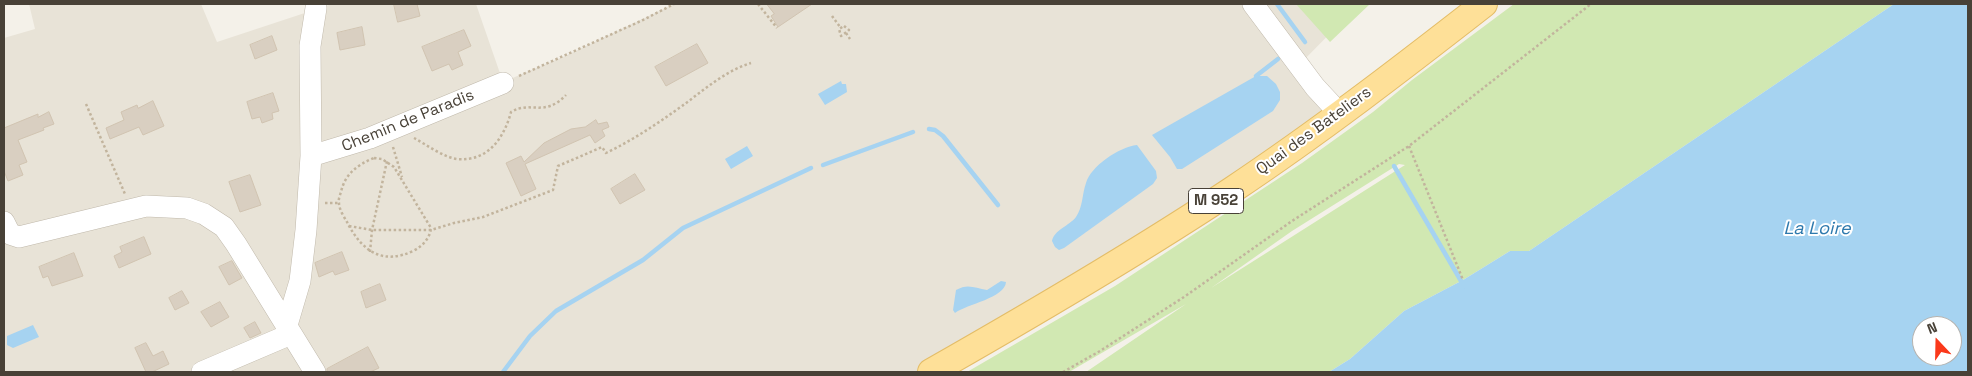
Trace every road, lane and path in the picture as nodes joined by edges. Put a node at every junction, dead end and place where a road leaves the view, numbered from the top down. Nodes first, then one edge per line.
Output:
1 (674, 4) edge
2 (758, 4) edge
3 (1253, 4) edge
4 (1484, 4) edge
5 (1591, 4) edge
6 (316, 8) dead end
7 (832, 16) dead end
8 (840, 27) junction
9 (777, 28) dead end
10 (846, 33) junction
11 (850, 39) dead end
12 (751, 63) dead end
13 (503, 83) joint
14 (566, 95) dead end
15 (86, 104) dead end
16 (1340, 114) junction
17 (408, 135) dead end
18 (393, 145) dead end
19 (1410, 146) junction
20 (312, 156) junction
21 (387, 161) junction
22 (403, 181) junction
23 (132, 210) junction
24 (4, 222) edge
25 (349, 226) junction
26 (372, 230) junction
27 (430, 230) junction
28 (370, 252) junction
29 (1464, 280) dead end
30 (289, 329) junction
31 (202, 372) edge
32 (315, 372) edge
33 (931, 372) edge
34 (1063, 372) edge

1 - 13 path
2 - 9 path
3 - 16 street
4 - 16 main road, Quai des Bateliers / M 952
5 - 19 path
6 - 20 street
7 - 8 path
8 - 10 path
8 - 10 path
10 - 11 path
12 - 27 path
13 - 20 street, Chemin de Paradis
14 - 17 path
15 - 23 path
16 - 33 main road, Quai des Bateliers / M 952
18 - 22 path
19 - 29 path
19 - 34 path
20 - 30 street
21 - 22 path
21 - 25 path
21 - 26 path
22 - 27 path
23 - 24 street
23 - 30 street
25 - 26 path
25 - 28 path
26 - 27 path
26 - 28 path
27 - 28 path
30 - 31 street
30 - 32 street

